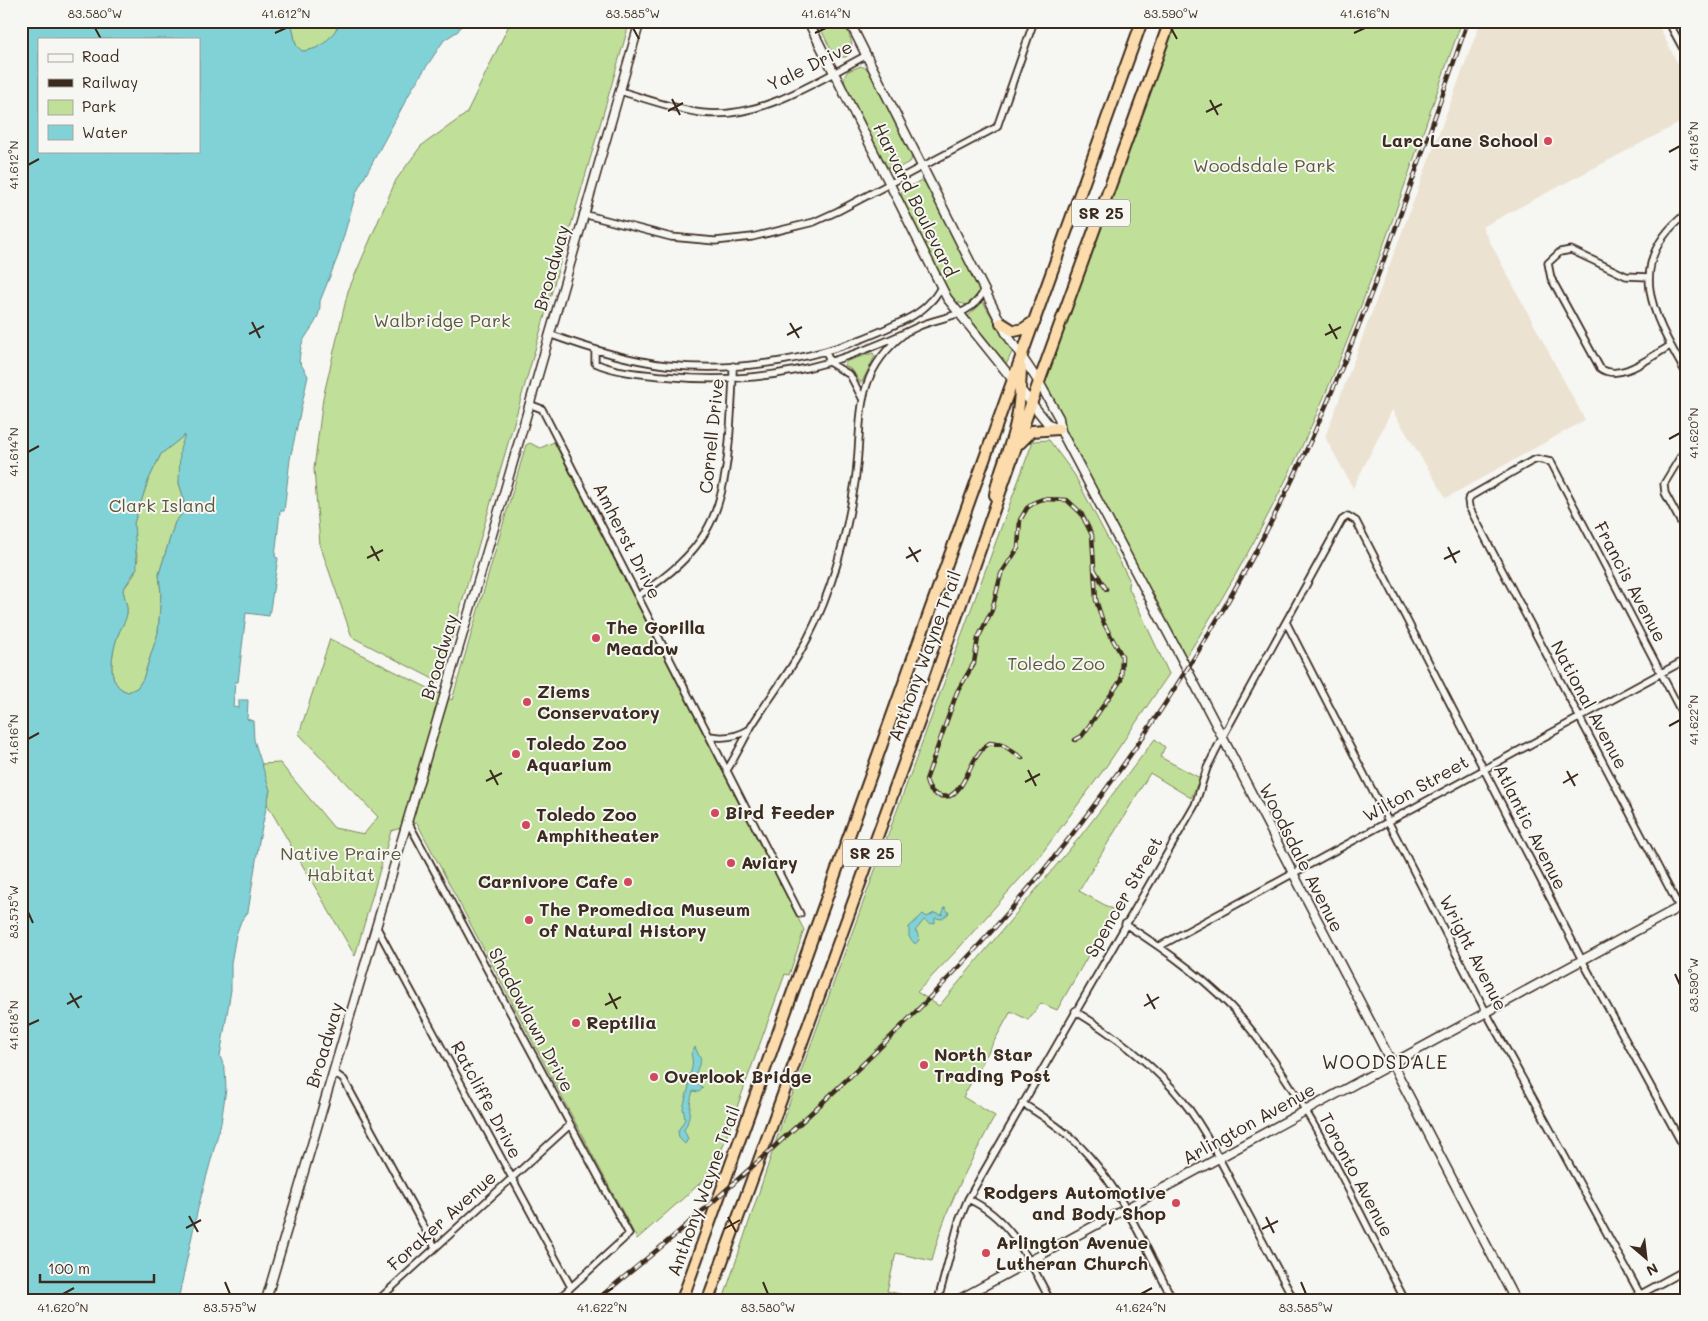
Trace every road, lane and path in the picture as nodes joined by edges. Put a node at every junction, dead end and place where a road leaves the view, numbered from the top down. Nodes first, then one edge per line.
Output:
1 (640, 21) edge
2 (808, 21) edge
3 (849, 21) edge
4 (1034, 21) edge
5 (1142, 21) edge
6 (1170, 21) edge
7 (1668, 21) edge
8 (867, 55) junction
9 (1687, 56) edge
10 (833, 72) junction
11 (620, 91) junction
12 (923, 166) junction
13 (890, 184) junction
14 (1687, 213) edge
15 (583, 214) junction
16 (1649, 277) junction
17 (941, 287) junction
18 (984, 291) junction
19 (959, 315) junction
20 (904, 320) junction
21 (1035, 321) junction
22 (1001, 323) junction
23 (907, 333) junction
24 (548, 334) junction
25 (1670, 346) junction
26 (595, 351) junction
27 (826, 351) junction
28 (1022, 357) junction
29 (830, 363) junction
30 (733, 366) junction
31 (1687, 375) edge
32 (733, 379) junction
33 (1040, 384) junction
34 (1017, 385) junction
35 (863, 400) junction
36 (529, 404) junction
37 (1031, 404) junction
38 (1059, 430) junction
39 (1687, 446) edge
40 (1016, 448) junction
41 (1468, 500) joint
42 (992, 516) junction
43 (1348, 516) joint
44 (1687, 534) edge
45 (638, 596) junction
46 (1286, 622) junction
47 (1687, 659) edge
48 (1661, 673) junction
49 (1579, 717) junction
50 (1687, 723) edge
51 (750, 729) junction
52 (710, 736) junction
53 (1222, 738) junction
54 (1484, 769) junction
55 (727, 770) junction
56 (407, 820) junction
57 (1388, 822) junction
58 (1292, 873) junction
59 (1687, 903) edge
60 (1678, 907) junction
61 (800, 914) dead end
62 (1687, 922) edge
63 (1126, 924) junction
64 (376, 926) junction
65 (1160, 946) junction
66 (1582, 960) junction
67 (1075, 1011) junction
68 (1486, 1012) junction
69 (1391, 1064) junction
70 (333, 1072) junction
71 (1022, 1103) junction
72 (1306, 1111) junction
73 (570, 1125) junction
74 (1687, 1153) edge
75 (1219, 1158) junction
76 (511, 1179) junction
77 (968, 1199) junction
78 (1125, 1209) junction
79 (435, 1247) junction
80 (1029, 1261) junction
81 (1687, 1269) edge
82 (571, 1287) junction
83 (1638, 1297) edge
84 (266, 1300) edge
85 (378, 1300) edge
86 (557, 1300) edge
87 (682, 1300) edge
88 (708, 1300) edge
89 (938, 1300) edge
90 (958, 1300) edge
91 (1050, 1300) edge
92 (1173, 1300) edge
93 (1294, 1300) edge
94 (1405, 1300) edge
95 (1515, 1300) edge
96 (1630, 1300) edge

1 - 11 street, Broadway
2 - 10 street, Harvard Boulevard
3 - 8 street, Harvard Boulevard
4 - 12 street
5 - 21 highway, Anthony Wayne Trail / SR 25
6 - 33 highway, Anthony Wayne Trail / SR 25
7 - 9 street
8 - 10 street, Yale Drive
8 - 12 street, Harvard Boulevard
10 - 11 street, Yale Drive
10 - 13 street, Harvard Boulevard
11 - 15 street, Broadway
12 - 13 street
12 - 18 street, Harvard Boulevard
13 - 15 street
13 - 17 street, Harvard Boulevard
14 - 16 street
15 - 24 street, Broadway
16 - 25 street
16 - 25 street
17 - 19 street, Harvard Boulevard
17 - 20 street
18 - 19 street
18 - 22 street, Harvard Boulevard
19 - 23 street
19 - 34 street, Harvard Boulevard
20 - 23 street
20 - 27 street
21 - 22 highway
21 - 28 highway, Anthony Wayne Trail / SR 25
22 - 28 street, Harvard Boulevard
23 - 29 street
23 - 35 street
24 - 26 street
24 - 36 street, Broadway
25 - 31 street
26 - 30 street
26 - 32 street
27 - 29 street
27 - 30 street
28 - 33 street, Woodsdale Avenue
28 - 34 highway, Anthony Wayne Trail / SR 25
29 - 32 street
29 - 35 street
30 - 32 street, Cornell Drive
32 - 45 street, Cornell Drive
33 - 37 highway, Anthony Wayne Trail / SR 25
33 - 38 street, Woodsdale Avenue
34 - 37 street, Woodsdale Avenue
34 - 42 highway
34 - 87 highway, Anthony Wayne Trail / SR 25
35 - 51 street
36 - 45 street, Amherst Drive
36 - 56 street, Broadway
37 - 38 street, Woodsdale Avenue
37 - 40 highway, Anthony Wayne Trail / SR 25
38 - 40 highway
38 - 53 street, Woodsdale Avenue
39 - 44 street
40 - 42 highway, Anthony Wayne Trail / SR 25
41 - 48 street, Francis Avenue
41 - 49 street, National Avenue
42 - 88 highway, Anthony Wayne Trail / SR 25
43 - 46 street, Spencer Street
43 - 54 street, Atlantic Avenue
45 - 52 street, Amherst Drive
46 - 53 street, Spencer Street
46 - 57 street, Wright Avenue
47 - 48 street, Wilton Street
48 - 49 street, Wilton Street
48 - 50 street, Francis Avenue
49 - 54 street, Wilton Street
49 - 60 street, National Avenue
51 - 52 street
51 - 55 street
52 - 55 street, Amherst Drive
53 - 58 street, Woodsdale Avenue
53 - 63 street, Spencer Street
54 - 57 street, Wilton Street
54 - 66 street, Atlantic Avenue
55 - 61 street, Amherst Drive
56 - 64 street, Broadway
56 - 73 street, Shadowlawn Drive
57 - 58 street, Wilton Street
57 - 68 street, Wright Avenue
58 - 65 street, Wilton Street
58 - 69 street, Woodsdale Avenue
59 - 60 street, Arlington Avenue
60 - 62 street, National Avenue
60 - 66 street, Arlington Avenue
63 - 65 street, Toronto Avenue
63 - 67 street, Spencer Street
64 - 70 street, Broadway
64 - 76 street, Ratcliffe Drive
65 - 72 street, Toronto Avenue
66 - 68 street, Arlington Avenue
66 - 74 street, Atlantic Avenue
67 - 71 street, Spencer Street
67 - 75 street
68 - 69 street, Arlington Avenue
68 - 83 street, Wright Avenue
69 - 72 street, Arlington Avenue
69 - 95 street, Woodsdale Avenue
70 - 79 street
70 - 84 street, Broadway
71 - 77 street, Spencer Street
71 - 78 street
72 - 75 street, Arlington Avenue
72 - 94 street, Toronto Avenue
73 - 76 street, Foraker Avenue
73 - 82 street, Shadowlawn Drive
75 - 78 street, Arlington Avenue
75 - 93 street
76 - 79 street, Foraker Avenue
76 - 82 street, Ratcliffe Drive
77 - 80 street
77 - 89 street, Spencer Street
78 - 80 street, Arlington Avenue
78 - 92 street
79 - 85 street, Foraker Avenue
80 - 90 street, Arlington Avenue
80 - 91 street
81 - 83 street
82 - 86 street
83 - 96 street

